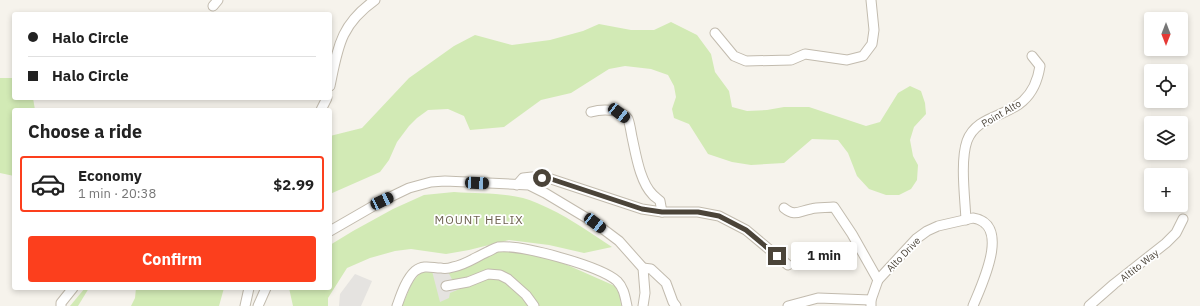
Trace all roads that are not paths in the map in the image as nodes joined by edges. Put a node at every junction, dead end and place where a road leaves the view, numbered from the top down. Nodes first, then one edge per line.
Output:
1 (375, 0) edge
2 (870, 0) edge
3 (715, 33) dead end
4 (1032, 56) dead end
5 (332, 77) edge
6 (591, 112) dead end
7 (517, 185) junction
8 (784, 208) dead end
9 (662, 212) junction
10 (1183, 219) dead end
11 (966, 220) junction
12 (332, 230) edge
13 (788, 265) dead end
14 (643, 268) junction
15 (878, 280) junction
16 (446, 286) dead end
17 (71, 290) edge
18 (248, 290) edge
19 (265, 290) edge
20 (871, 303) edge
21 (61, 306) edge
22 (245, 306) edge
23 (258, 306) edge
24 (397, 306) edge
25 (534, 306) edge
26 (627, 306) edge
27 (643, 306) edge
28 (676, 306) edge
29 (788, 306) edge
30 (972, 306) edge
31 (1090, 306) edge

1 - 5 street
2 - 3 street
4 - 11 street, Point Alto
6 - 9 street
7 - 9 street
7 - 12 street
7 - 14 street
8 - 15 street
9 - 13 street
10 - 31 street, Altito Way
11 - 15 street, Alto Drive
11 - 30 street, Alto Drive
14 - 27 street
14 - 28 street
15 - 20 street, Alto Drive
16 - 25 street
17 - 21 street
18 - 22 street
19 - 23 street
20 - 29 street
24 - 26 street

